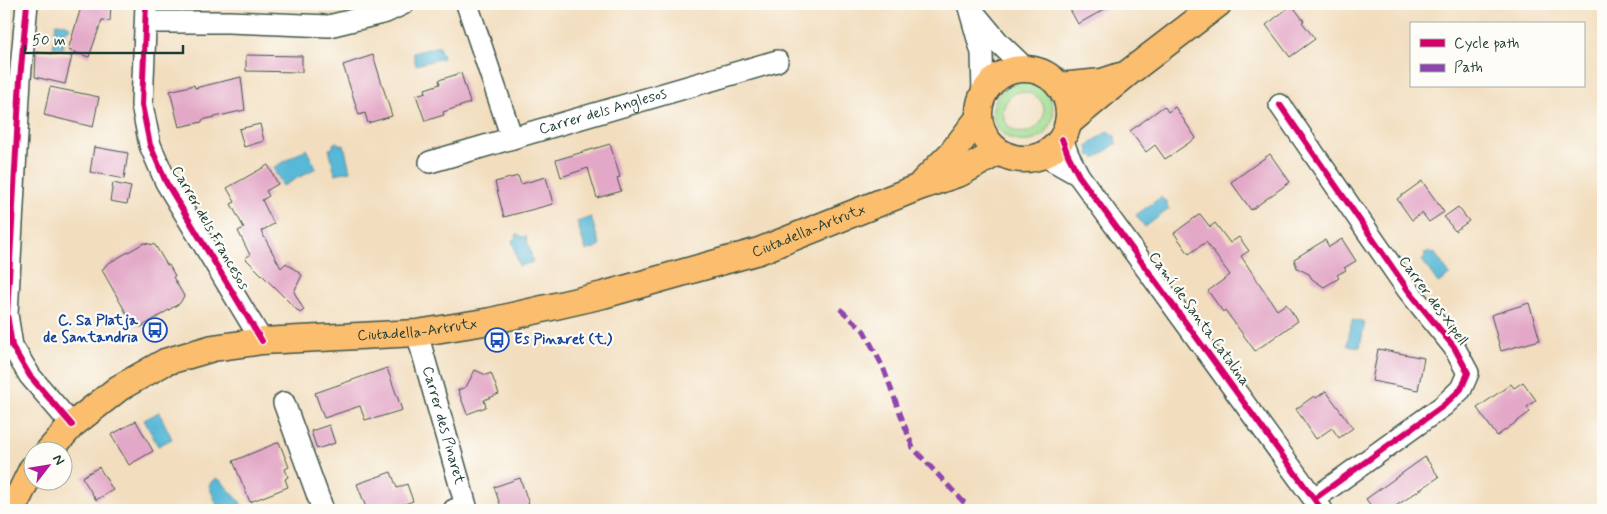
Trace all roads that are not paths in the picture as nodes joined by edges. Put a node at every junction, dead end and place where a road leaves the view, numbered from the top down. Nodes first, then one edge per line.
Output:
1 (26, 4) edge
2 (404, 4) edge
3 (467, 4) edge
4 (1218, 4) edge
5 (968, 6) edge
6 (146, 13) edge
7 (777, 61) dead end
8 (1026, 69) junction
9 (1128, 73) junction
10 (1059, 86) junction
11 (1280, 105) dead end
12 (981, 107) junction
13 (512, 138) junction
14 (1058, 139) junction
15 (998, 152) junction
16 (430, 162) dead end
17 (919, 186) junction
18 (417, 333) junction
19 (262, 341) junction
20 (284, 403) dead end
21 (72, 425) junction
22 (57, 442) edge
23 (22, 490) edge
24 (1318, 505) edge
25 (12, 510) edge
26 (324, 510) edge
27 (454, 510) edge

1 - 21 street
2 - 6 street
3 - 13 street
4 - 9 main road
5 - 8 street
5 - 12 street
6 - 19 street, Carrer dels Francesos
7 - 13 street, Carrer dels Anglesos
8 - 10 main road
8 - 12 main road
9 - 10 main road
9 - 14 main road
10 - 14 main road
11 - 24 street, Carrer des Xipell
12 - 15 main road
12 - 17 main road
13 - 16 street, Carrer dels Anglesos
14 - 15 main road
14 - 24 street, Camí de Santa Catalina
15 - 17 main road, Ciutadella-Artrutx
17 - 18 main road, Ciutadella-Artrutx
18 - 19 main road, Ciutadella-Artrutx
18 - 27 street, Carrer des Pinaret
19 - 21 main road, Ciutadella-Artrutx
20 - 26 street
21 - 22 main road, Ciutadella-Artrutx
23 - 25 main road

